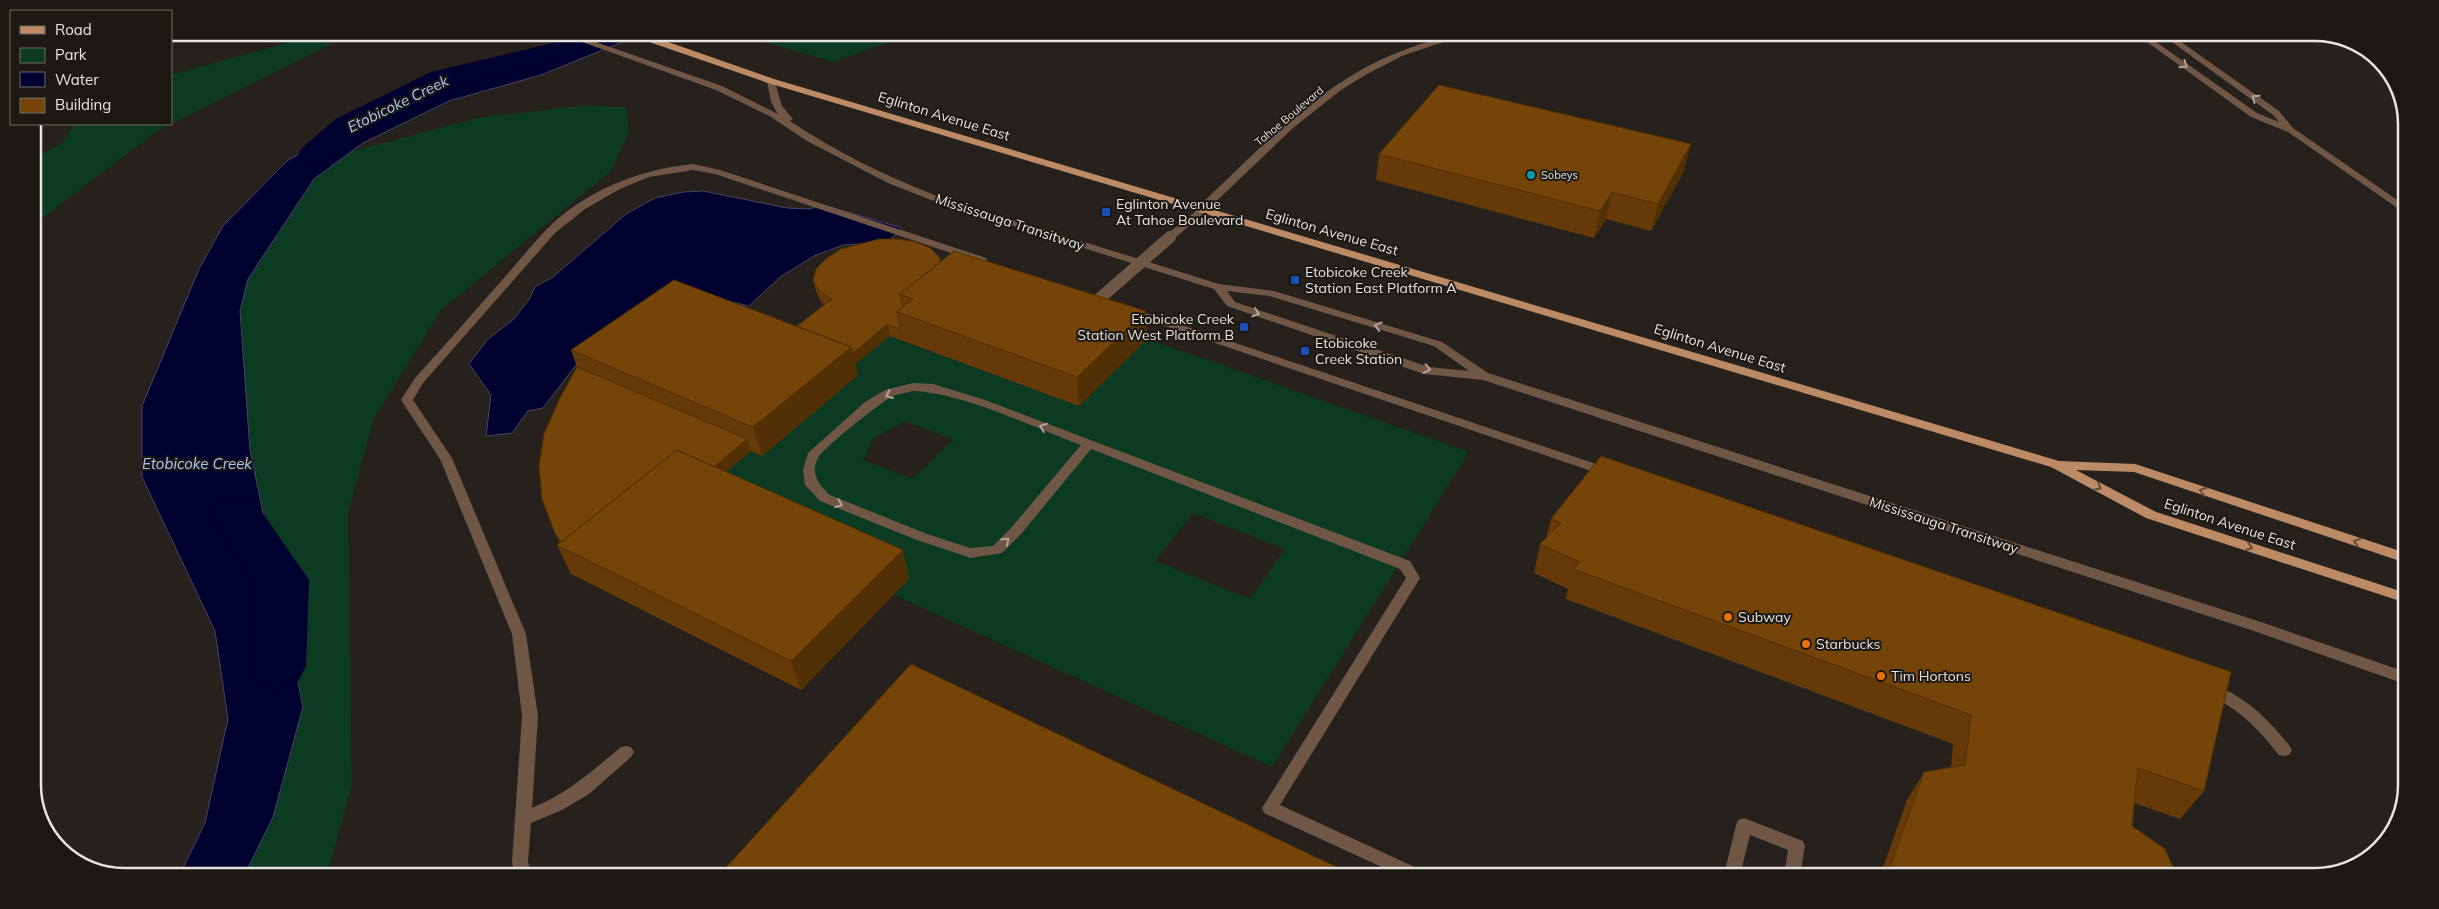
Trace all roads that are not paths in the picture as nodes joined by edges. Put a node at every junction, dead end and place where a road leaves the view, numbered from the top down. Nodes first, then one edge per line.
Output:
1 (582, 41) edge
2 (654, 41) edge
3 (1444, 41) edge
4 (2150, 41) edge
5 (2175, 41) edge
6 (771, 81) junction
7 (2291, 130) junction
8 (810, 139) junction
9 (2398, 205) edge
10 (1201, 210) junction
11 (998, 266) edge
12 (1218, 286) junction
13 (1086, 296) edge
14 (1108, 304) junction
15 (1484, 376) junction
16 (1089, 444) junction
17 (2055, 464) junction
18 (1616, 474) edge
19 (2398, 555) edge
20 (2398, 595) edge
21 (2398, 675) edge
22 (2196, 684) edge
23 (2284, 750) dead end
24 (626, 752) dead end
25 (524, 818) junction
26 (522, 868) edge
27 (1400, 868) edge
28 (1734, 868) edge
29 (1793, 868) edge

1 - 8 street, Mississauga Transitway
2 - 6 main road, Eglinton Avenue East
3 - 10 street, Tahoe Boulevard
4 -> 7 street
7 -> 5 street
6 - 8 street, Mississauga Transitway
6 - 10 main road, Eglinton Avenue East
7 - 9 street
8 - 12 street, Mississauga Transitway
10 - 14 street, Tahoe Boulevard, bridge
10 - 17 main road, Eglinton Avenue East
11 - 25 street
15 -> 12 street, Mississauga Transitway
12 -> 15 street, Mississauga Transitway
13 - 14 street
14 - 18 street
15 - 21 street, Mississauga Transitway
16 -> 16 street
16 - 27 street
19 -> 17 main road, Eglinton Avenue East
17 -> 20 main road, Eglinton Avenue East
22 - 23 street
24 - 25 street
25 - 26 street
28 - 29 street

